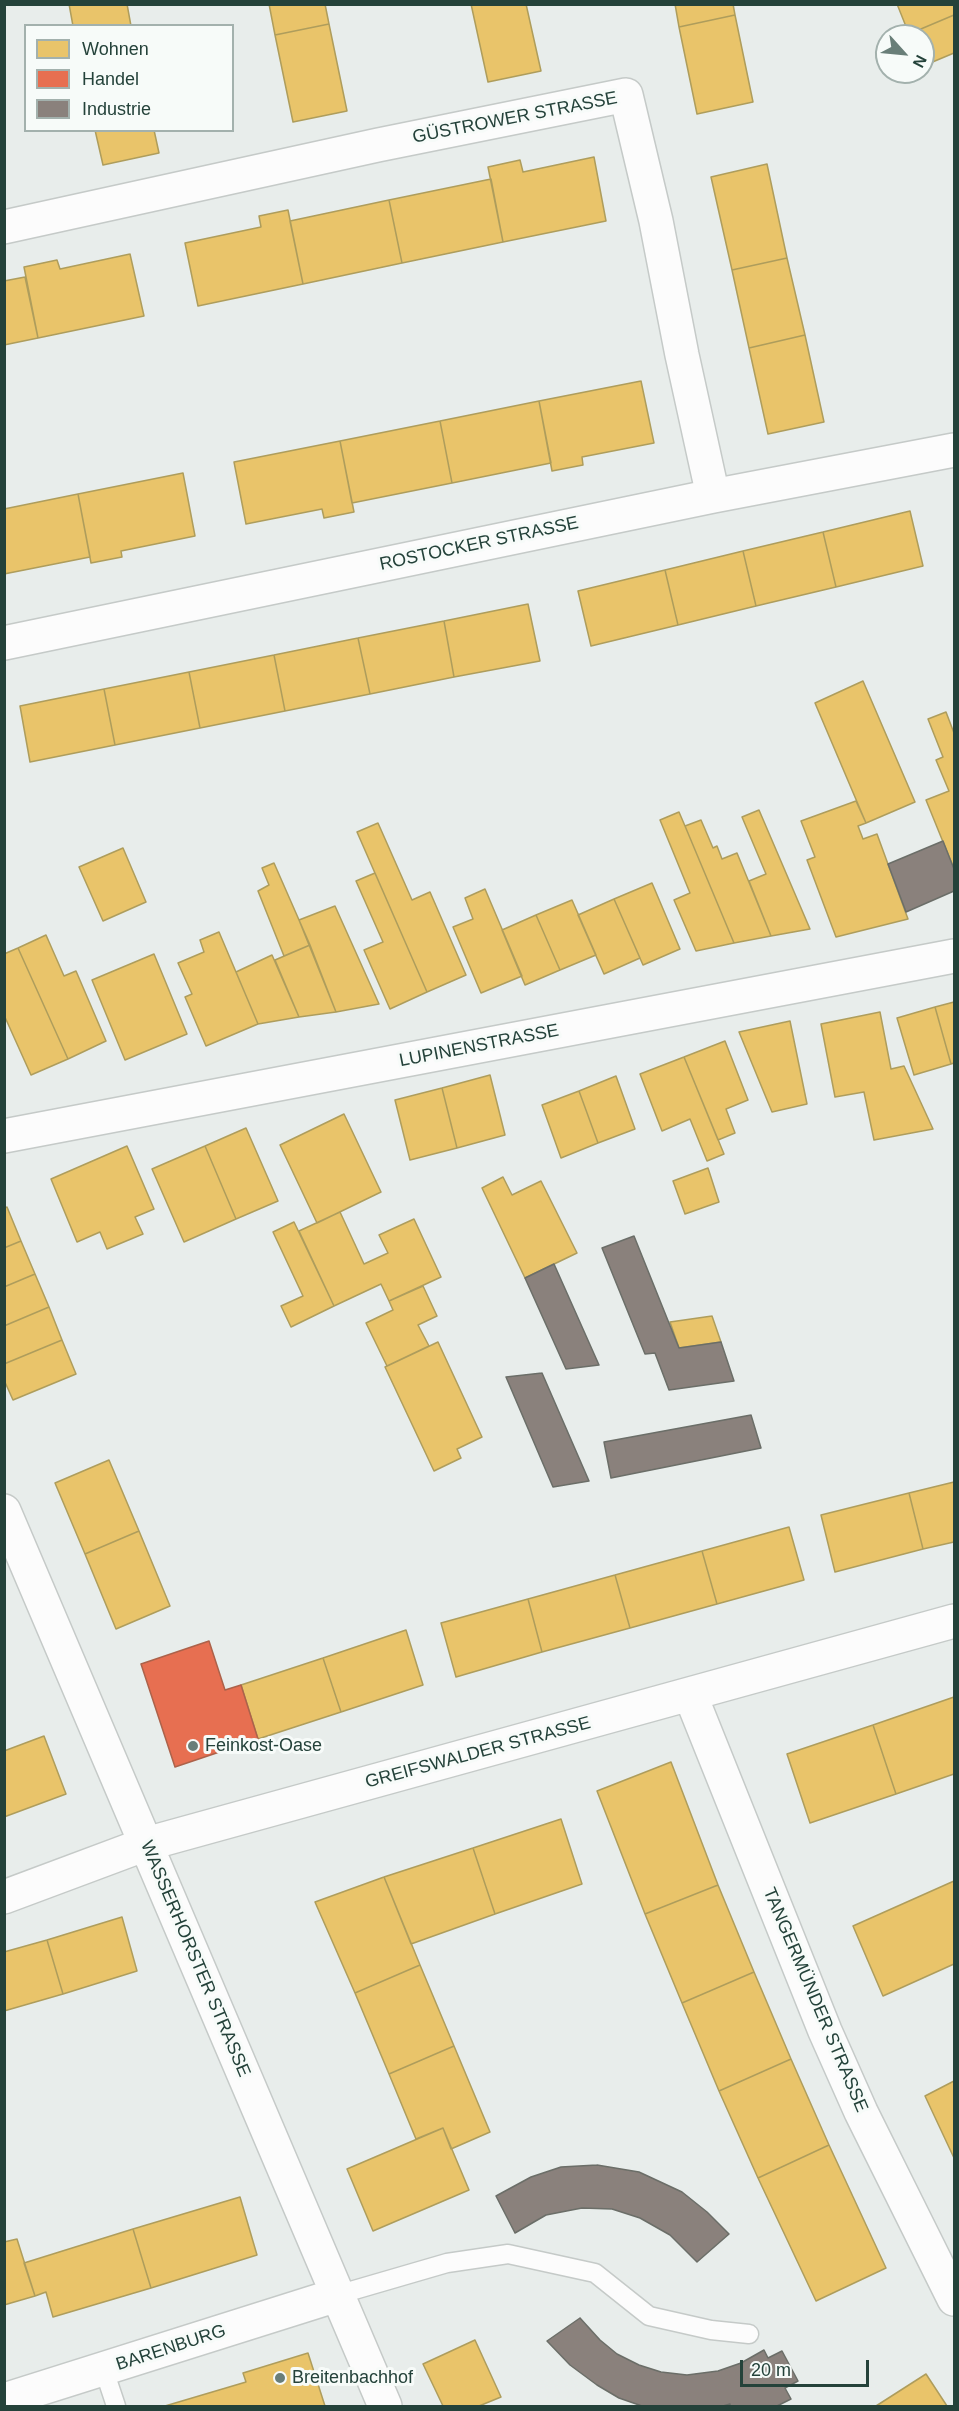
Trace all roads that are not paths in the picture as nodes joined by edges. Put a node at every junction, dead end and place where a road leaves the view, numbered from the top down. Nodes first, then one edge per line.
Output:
1 (4, 227) edge
2 (954, 450) edge
3 (713, 496) junction
4 (4, 643) edge
5 (954, 956) edge
6 (4, 1136) edge
7 (4, 1512) edge
8 (954, 1620) edge
9 (690, 1694) junction
10 (146, 1844) junction
11 (4, 1897) edge
12 (337, 2295) junction
13 (954, 2299) edge
14 (749, 2334) dead end
15 (104, 2370) junction
16 (4, 2400) edge
17 (116, 2406) edge
18 (385, 2406) edge

1 - 3 street, GÜSTROWER STRASSE
2 - 3 street, ROSTOCKER STRASSE
3 - 4 street, ROSTOCKER STRASSE
5 - 6 street, LUPINENSTRASSE
7 - 10 street, WASSERHORSTER STRASSE
8 - 9 street, GREIFSWALDER STRASSE
9 - 10 street, GREIFSWALDER STRASSE
9 - 13 street, TANGERMÜNDER STRASSE
10 - 11 street, GREIFSWALDER STRASSE
10 - 12 street, WASSERHORSTER STRASSE
12 - 14 lane
12 - 15 street, BARENBURG
12 - 18 street, WASSERHORSTER STRASSE
15 - 16 street, BARENBURG
15 - 17 lane

